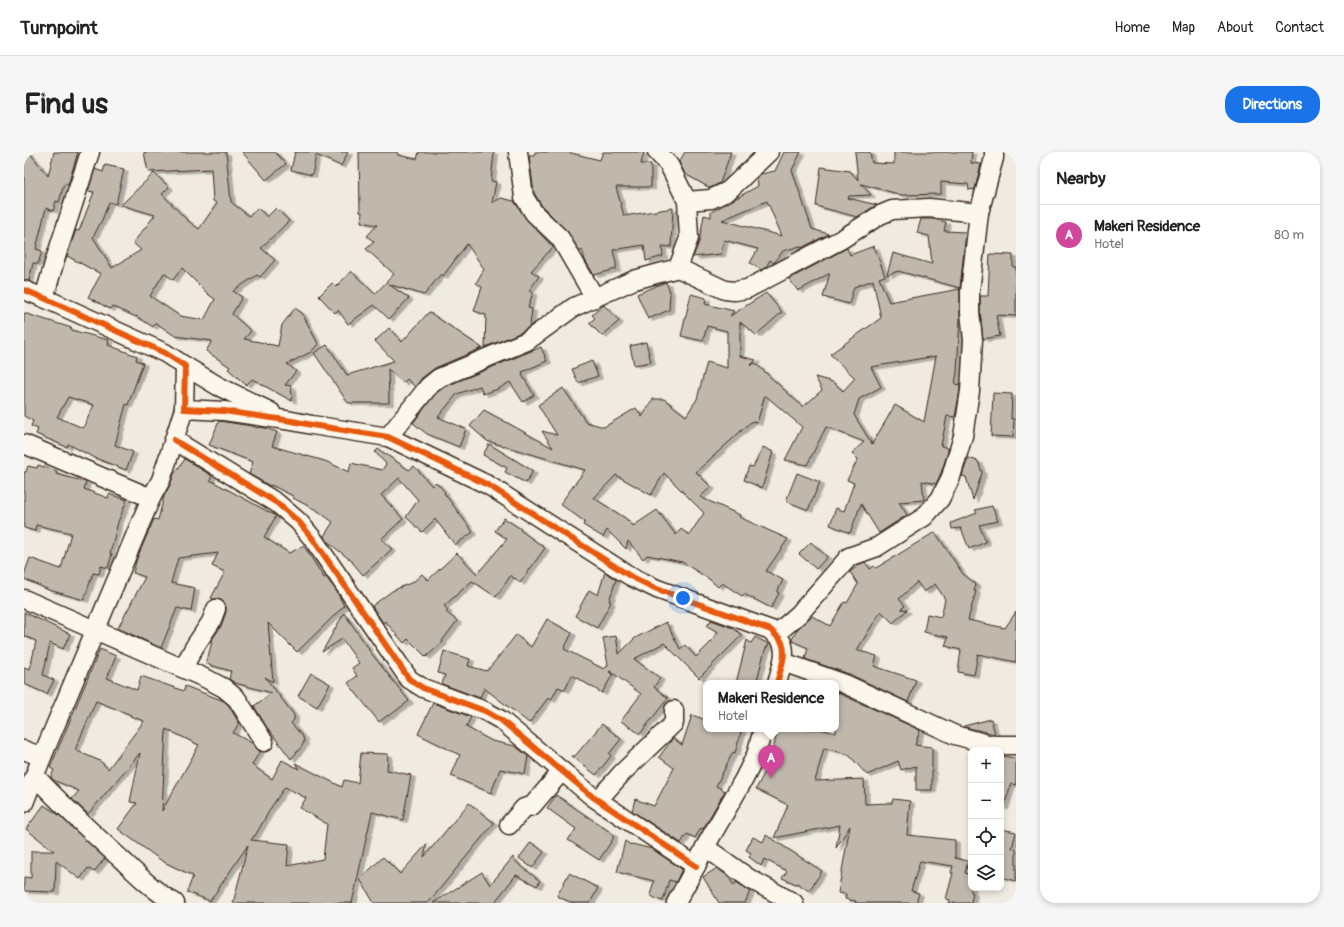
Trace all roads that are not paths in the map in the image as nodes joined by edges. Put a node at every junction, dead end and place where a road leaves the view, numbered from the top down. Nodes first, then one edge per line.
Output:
1 (90, 152) edge
2 (518, 152) edge
3 (657, 152) edge
4 (768, 152) edge
5 (994, 152) edge
6 (688, 202) junction
7 (979, 213) junction
8 (678, 268) junction
9 (24, 290) edge
10 (44, 298) junction
11 (595, 298) junction
12 (185, 366) junction
13 (184, 409) junction
14 (292, 420) junction
15 (388, 438) junction
16 (174, 440) junction
17 (24, 444) edge
18 (151, 498) junction
19 (24, 599) edge
20 (216, 609) dead end
21 (95, 631) junction
22 (776, 636) junction
23 (783, 662) junction
24 (183, 668) junction
25 (778, 680) edge
26 (834, 680) edge
27 (839, 682) edge
28 (674, 710) dead end
29 (762, 732) edge
30 (264, 742) dead end
31 (1016, 745) edge
32 (24, 750) edge
33 (42, 757) junction
34 (562, 771) junction
35 (35, 776) junction
36 (598, 800) junction
37 (24, 803) edge
38 (510, 825) dead end
39 (705, 847) junction
40 (696, 866) junction
41 (175, 903) edge
42 (676, 903) edge
43 (794, 903) edge

1 - 10 street
2 - 11 street
3 - 6 street
4 - 6 street
5 - 7 street
6 - 8 street
7 - 8 street
7 - 22 street
8 - 11 street
9 - 10 street
10 - 12 street
11 - 15 street
12 - 13 street
12 - 14 street
13 - 14 street
13 - 16 street
14 - 15 street
15 - 22 street
16 - 18 street
16 - 34 street
17 - 18 street
18 - 21 street
19 - 21 street
20 - 24 street
21 - 24 street
21 - 33 street
22 - 23 street
23 - 25 street
23 - 26 street
24 - 30 street
27 - 31 street
28 - 36 street
29 - 39 street
32 - 33 street
33 - 35 street
34 - 36 street
34 - 38 street
35 - 37 street
35 - 41 street
36 - 40 street
39 - 40 street
39 - 43 street
40 - 42 street

